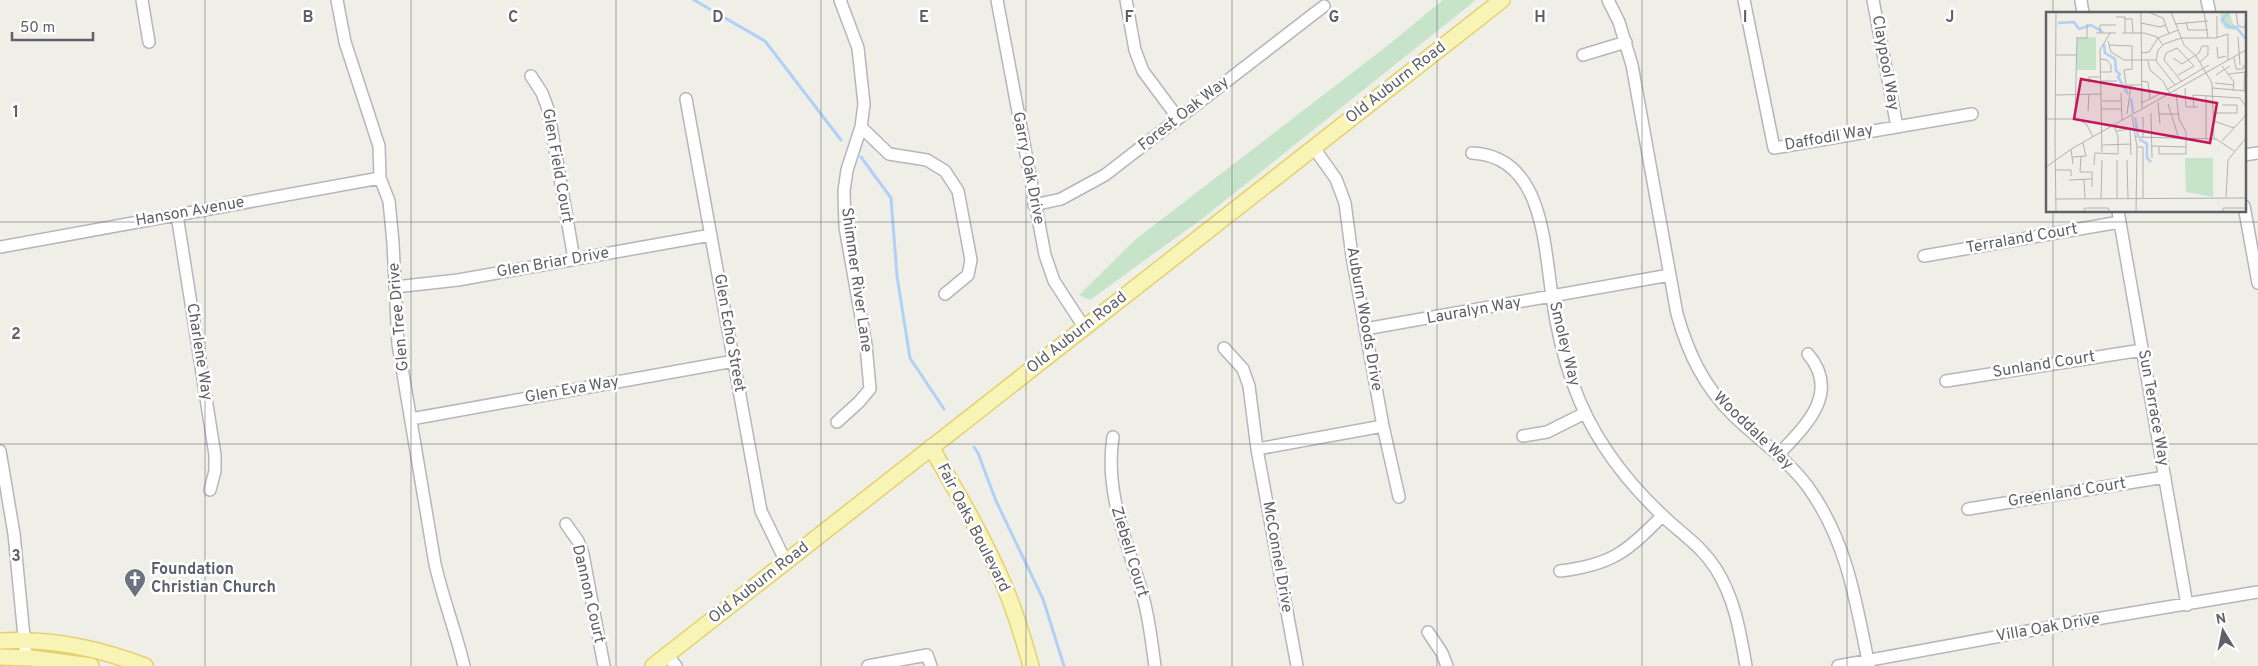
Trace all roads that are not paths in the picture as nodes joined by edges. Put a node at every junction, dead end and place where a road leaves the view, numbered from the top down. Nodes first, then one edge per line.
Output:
1 (142, 0) edge
2 (337, 0) edge
3 (840, 0) edge
4 (997, 0) edge
5 (1126, 0) edge
6 (1608, 0) edge
7 (1744, 0) edge
8 (1873, 0) edge
9 (1495, 2) edge
10 (1324, 6) dead end
11 (149, 42) dead end
12 (1626, 42) junction
13 (1583, 55) dead end
14 (530, 76) dead end
15 (686, 99) dead end
16 (1972, 114) dead end
17 (1178, 118) junction
18 (861, 127) junction
19 (1897, 127) junction
20 (1314, 148) junction
21 (1472, 153) dead end
22 (380, 178) junction
23 (1034, 205) junction
24 (2245, 212) edge
25 (177, 215) junction
26 (2119, 217) edge
27 (711, 235) junction
28 (0, 247) edge
29 (1924, 256) dead end
30 (574, 259) junction
31 (1670, 275) junction
32 (2258, 283) edge
33 (395, 287) junction
34 (945, 294) dead end
35 (1552, 297) junction
36 (1084, 327) junction
37 (1365, 329) junction
38 (1224, 348) dead end
39 (2142, 350) junction
40 (1808, 354) dead end
41 (734, 360) junction
42 (1946, 381) dead end
43 (1585, 412) junction
44 (411, 419) junction
45 (837, 422) dead end
46 (1383, 426) junction
47 (1523, 436) dead end
48 (1113, 437) dead end
49 (931, 447) junction
50 (1257, 449) junction
51 (0, 451) edge
52 (1779, 454) junction
53 (2165, 477) junction
54 (210, 490) dead end
55 (1400, 497) dead end
56 (1968, 509) dead end
57 (1662, 516) junction
58 (566, 524) dead end
59 (786, 562) junction
60 (1560, 571) dead end
61 (2258, 592) edge
62 (2187, 605) junction
63 (1428, 632) dead end
64 (25, 639) junction
65 (0, 641) edge
66 (0, 657) edge
67 (26, 658) junction
68 (671, 661) edge
69 (1868, 663) edge
70 (91, 666) edge
71 (145, 666) edge
72 (464, 666) edge
73 (604, 666) edge
74 (653, 666) edge
75 (868, 666) edge
76 (930, 666) edge
77 (1031, 666) edge
78 (1155, 666) edge
79 (1297, 666) edge
80 (1447, 666) edge
81 (1746, 666) edge
82 (1838, 666) edge

1 - 11 street
2 - 22 street, Glen Tree Drive
3 - 18 street
4 - 23 street, Garry Oak Drive
5 - 17 street
6 - 12 street, Wooddale Way
7 - 19 street, Daffodil Way
8 - 19 street, Claypool Way
9 - 20 main road, Old Auburn Road
10 - 17 street, Forest Oak Way
12 - 13 street
12 - 31 street, Wooddale Way
14 - 30 street, Glen Field Court
15 - 27 street, Glen Echo Street
16 - 19 street, Daffodil Way
17 - 23 street, Forest Oak Way
18 - 34 street
18 - 45 street, Shimmer River Lane
20 - 36 main road, Old Auburn Road
20 - 37 street, Auburn Woods Drive
21 - 35 street, Smoley Way
22 - 25 street, Hanson Avenue
22 - 33 street, Glen Tree Drive
23 - 36 street, Garry Oak Drive
24 - 32 street
25 - 28 street, Hanson Avenue
25 - 54 street, Charlene Way
26 - 29 street, Terraland Court
26 - 39 street, Sun Terrace Way
27 - 30 street, Glen Briar Drive
27 - 41 street, Glen Echo Street
30 - 33 street, Glen Briar Drive
31 - 35 street, Lauralyn Way
31 - 52 street, Wooddale Way
33 - 44 street, Glen Tree Drive
35 - 37 street, Lauralyn Way
35 - 43 street, Smoley Way
36 - 49 main road, Old Auburn Road
37 - 46 street, Auburn Woods Drive
38 - 50 street, McConnel Drive
39 - 42 street, Sunland Court
39 - 53 street, Sun Terrace Way
40 - 52 street
41 - 44 street, Glen Eva Way
41 - 59 street, Glen Echo Street
43 - 47 street
43 - 57 street, Smoley Way
44 - 72 street, Glen Tree Drive
46 - 50 street
46 - 55 street, Auburn Woods Drive
48 - 78 street, Ziebell Court
49 - 59 main road, Old Auburn Road
49 - 77 main road, Fair Oaks Boulevard
50 - 79 street, McConnel Drive
51 - 64 street
52 - 69 street, Wooddale Way
53 - 56 street, Greenland Court
53 - 62 street, Sun Terrace Way
57 - 60 street
57 - 81 street, Smoley Way
58 - 73 street, Dannon Court
59 - 68 main road, Old Auburn Road
61 - 62 street, Villa Oak Drive
62 - 69 street, Villa Oak Drive
63 - 80 street
64 - 65 main road
64 - 67 street
64 - 71 main road
66 - 67 main road
67 - 70 main road
68 - 74 main road, Old Auburn Road
69 - 82 street, Villa Oak Drive
75 - 76 street

